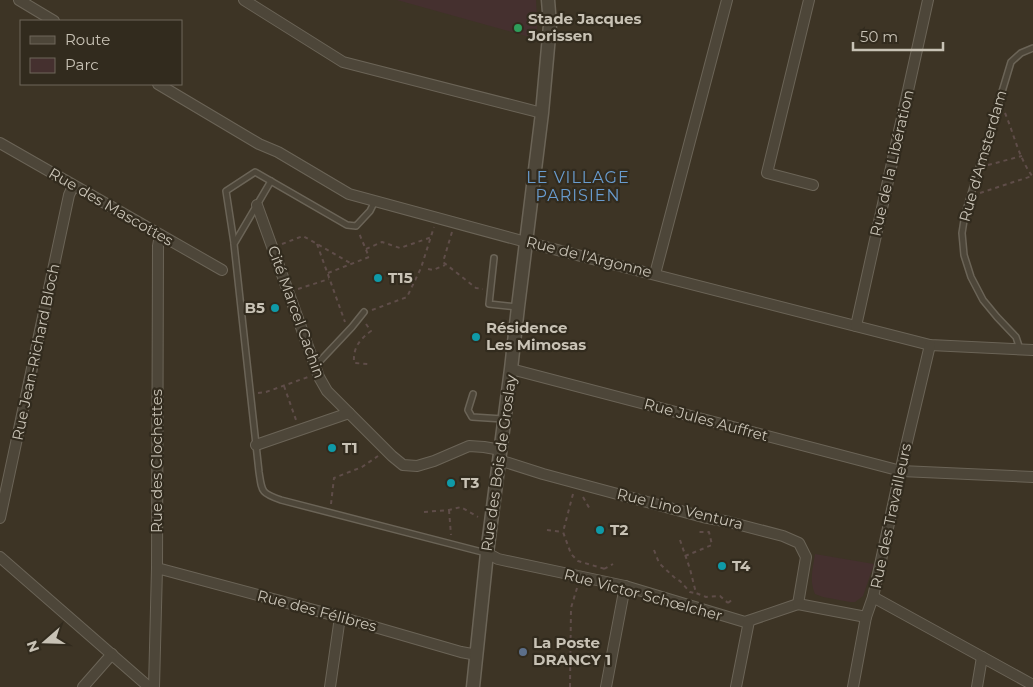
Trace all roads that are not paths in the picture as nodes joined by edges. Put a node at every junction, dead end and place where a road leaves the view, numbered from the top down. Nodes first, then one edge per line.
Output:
1 (19, 0) edge
2 (244, 0) edge
3 (548, 0) edge
4 (726, 0) edge
5 (809, 0) edge
6 (928, 0) edge
7 (52, 20) edge
8 (1033, 48) edge
9 (160, 85) edge
10 (542, 113) junction
11 (0, 143) edge
12 (271, 181) junction
13 (813, 185) dead end
14 (73, 186) junction
15 (375, 201) junction
16 (257, 205) junction
17 (160, 235) junction
18 (526, 242) junction
19 (234, 244) junction
20 (494, 258) dead end
21 (222, 270) dead end
22 (655, 274) junction
23 (518, 307) junction
24 (362, 314) road end
25 (856, 326) junction
26 (930, 346) junction
27 (1020, 350) junction
28 (1033, 350) edge
29 (511, 369) junction
30 (316, 370) junction
31 (473, 394) dead end
32 (349, 413) junction
33 (504, 419) junction
34 (256, 445) junction
35 (500, 455) junction
36 (901, 470) junction
37 (1033, 477) edge
38 (0, 518) edge
39 (487, 553) junction
40 (0, 557) edge
41 (157, 568) junction
42 (625, 586) junction
43 (873, 598) junction
44 (798, 604) junction
45 (340, 617) junction
46 (866, 617) junction
47 (749, 621) junction
48 (112, 654) junction
49 (477, 655) junction
50 (982, 657) junction
51 (1033, 685) edge
52 (83, 687) edge
53 (149, 687) edge
54 (154, 687) edge
55 (330, 687) edge
56 (473, 687) edge
57 (606, 687) edge
58 (736, 687) edge
59 (853, 687) edge
60 (977, 687) edge

1 - 7 street
2 - 10 street
3 - 10 street, Rue des Bois de Groslay
4 - 22 street
5 - 13 street
6 - 25 street, Rue de la Libération
8 - 27 lane, Rue d'Amsterdam
9 - 15 street, Rue de l'Argonne
10 - 18 street, Rue des Bois de Groslay
11 - 14 street, Rue des Mascottes
12 - 15 lane
12 - 16 lane
12 - 19 lane
14 - 17 street, Rue des Mascottes
14 - 38 street, Rue Jean-Richard Bloch
15 - 18 street, Rue de l'Argonne
16 - 19 lane
16 - 30 street, Cité Marcel Cachin
17 - 21 street, Rue des Mascottes
17 - 41 street, Rue des Clochettes
18 - 22 street, Rue de l'Argonne
18 - 23 street, Rue des Bois de Groslay
19 - 34 lane
20 - 23 lane
22 - 25 street, Rue de l'Argonne
23 - 29 street, Rue des Bois de Groslay
24 - 30 lane
25 - 26 street, Rue de l'Argonne
26 - 27 street, Rue de l'Argonne
26 - 36 street, Rue des Travailleurs
27 - 28 street, Rue de l'Argonne
29 - 33 street, Rue des Bois de Groslay
29 - 36 street, Rue Jules Auffret
30 - 32 street, Cité Marcel Cachin
31 - 33 lane
32 - 34 street
32 - 35 street, Cité Marcel Cachin
33 - 35 street, Rue des Bois de Groslay
34 - 39 lane
35 - 39 street, Rue des Bois de Groslay
35 - 44 street, Rue Lino Ventura
36 - 37 street, Rue Jules Auffret
36 - 43 street, Rue des Travailleurs
39 - 42 street, Rue Victor Schœlcher
39 - 49 street, Rue des Bois de Groslay
40 - 48 street
41 - 45 street, Rue des Félibres
41 - 54 street, Rue des Clochettes
42 - 47 street, Rue Victor Schœlcher
42 - 57 street
43 - 46 street, Rue des Travailleurs
43 - 50 street
44 - 46 street
44 - 47 street
45 - 49 street, Rue des Félibres
45 - 55 street
46 - 59 street, Rue des Travailleurs
47 - 58 street
48 - 52 street
48 - 53 street
49 - 56 street, Rue des Bois de Groslay
50 - 51 street
50 - 60 street

